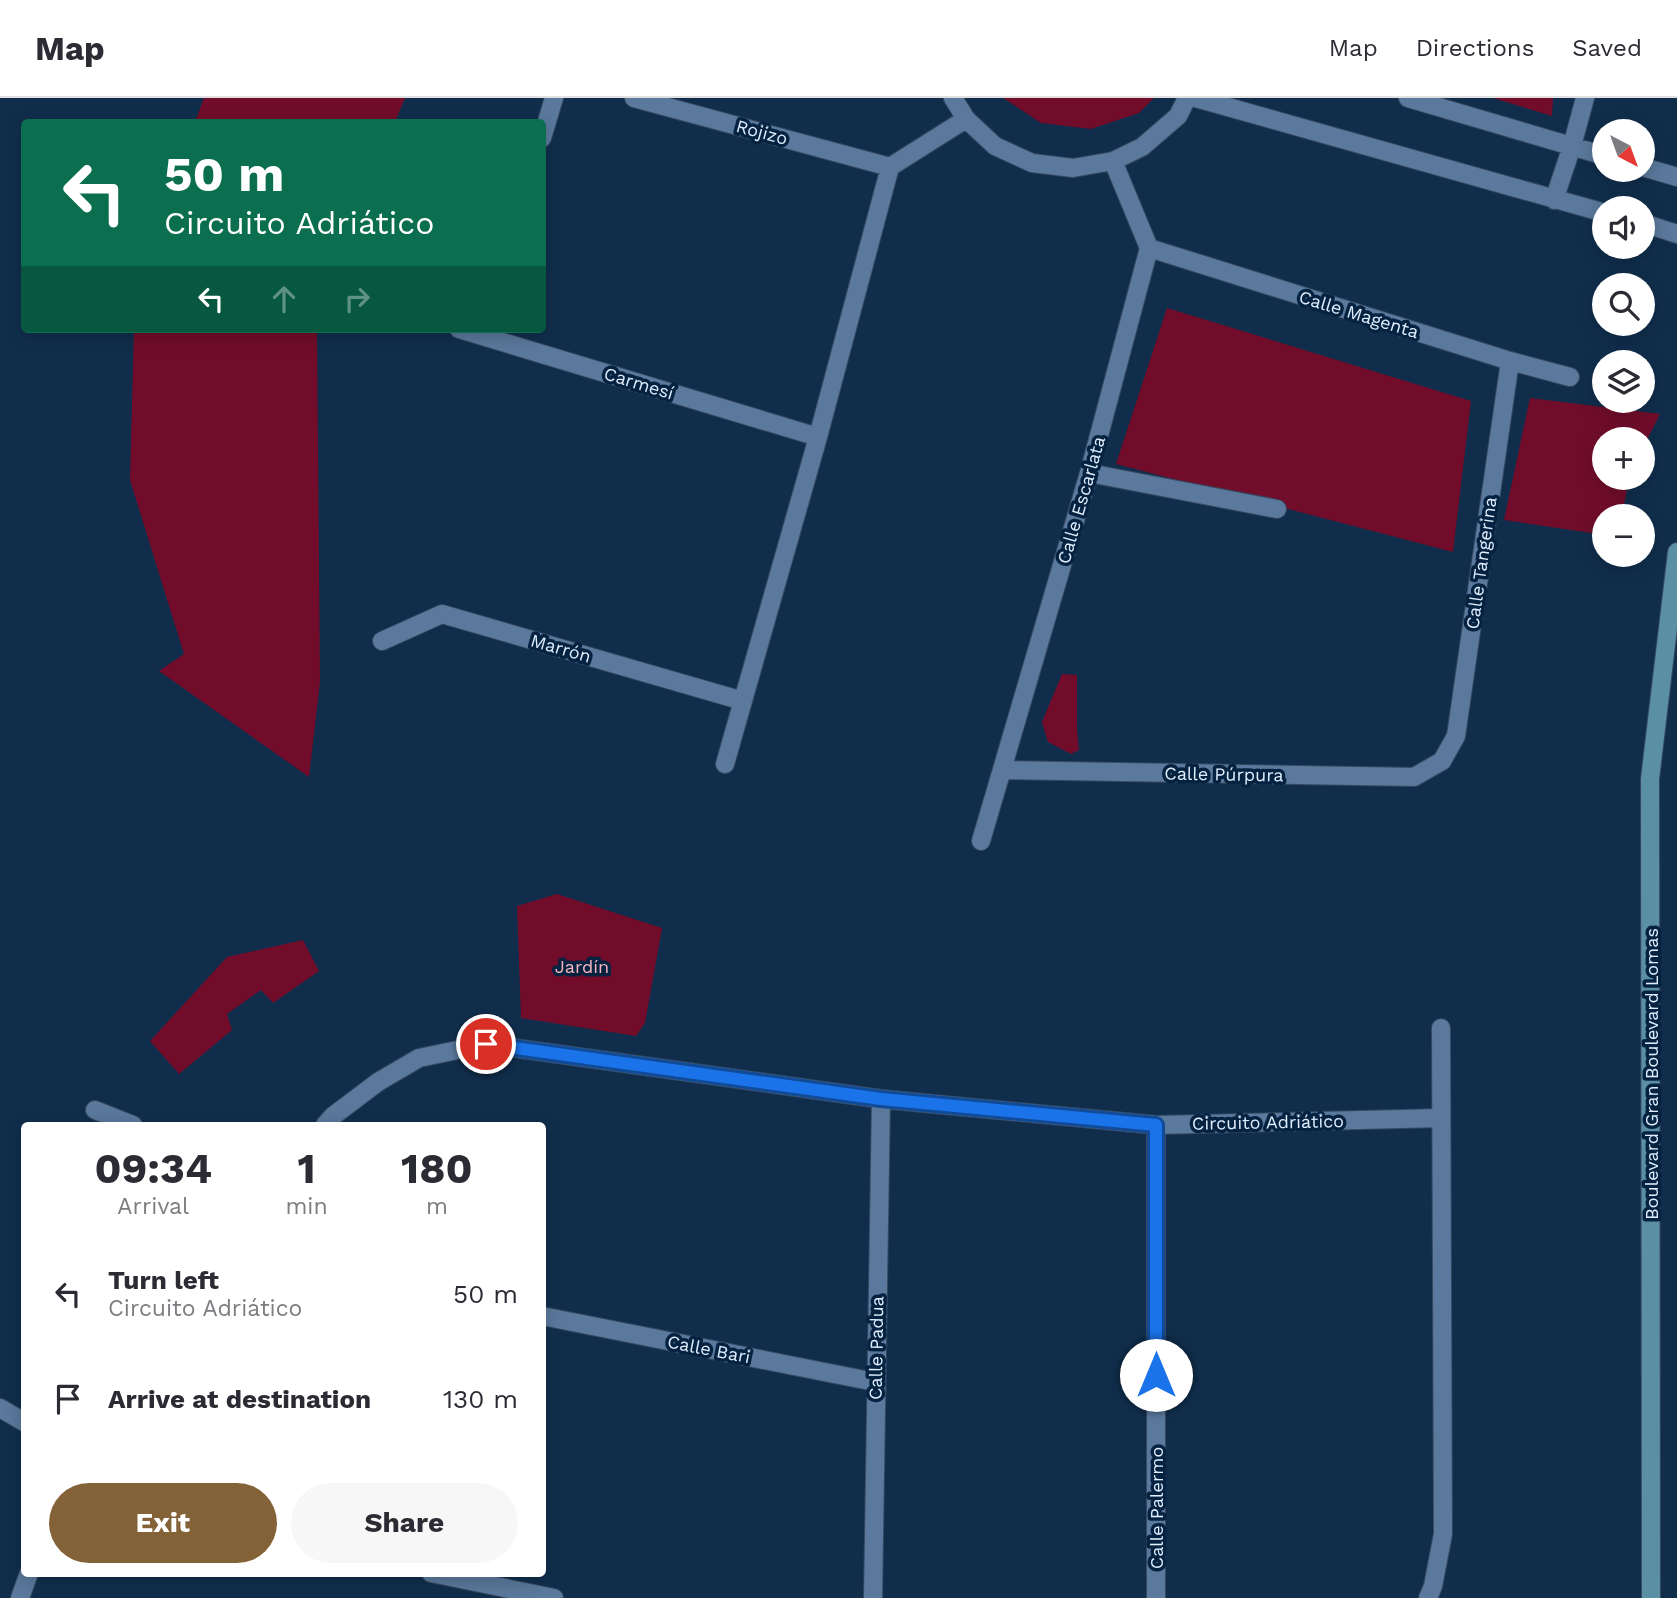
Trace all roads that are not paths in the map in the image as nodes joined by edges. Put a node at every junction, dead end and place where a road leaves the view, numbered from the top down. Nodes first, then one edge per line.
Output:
1 (554, 98) edge
2 (634, 98) edge
3 (953, 98) edge
4 (1187, 98) edge
5 (1196, 98) edge
6 (1408, 98) edge
7 (1585, 98) edge
8 (966, 119) junction
9 (546, 125) edge
10 (1572, 146) junction
11 (1592, 152) edge
12 (1113, 161) junction
13 (890, 167) junction
14 (1656, 171) edge
15 (1677, 177) edge
16 (1554, 200) junction
17 (1592, 210) edge
18 (1655, 227) edge
19 (1677, 234) edge
20 (1149, 248) junction
21 (485, 333) edge
22 (1510, 361) junction
23 (1570, 377) dead end
24 (818, 437) junction
25 (1089, 473) junction
26 (1277, 509) dead end
27 (1677, 552) edge
28 (382, 641) dead end
29 (743, 701) junction
30 (1442, 761) joint
31 (725, 764) dead end
32 (1002, 770) junction
33 (981, 841) dead end
34 (1441, 1028) dead end
35 (881, 1099) junction
36 (95, 1110) dead end
37 (1441, 1118) junction
38 (125, 1122) edge
39 (328, 1122) edge
40 (1156, 1125) junction
41 (546, 1317) edge
42 (875, 1382) junction
43 (0, 1408) edge
44 (21, 1420) edge
45 (28, 1577) edge
46 (451, 1577) edge
47 (20, 1598) edge
48 (554, 1598) edge
49 (873, 1598) edge
50 (1156, 1598) edge
51 (1428, 1598) edge
52 (1651, 1598) edge

1 - 9 street
2 - 13 street, Rojizo
3 - 8 street
4 - 12 street
5 - 16 street
6 - 10 street
7 - 10 street
8 - 12 street
8 - 13 street
10 - 11 street
10 - 16 street
12 - 20 street
13 - 24 street
14 - 15 street
16 - 17 street
18 - 19 street
20 - 22 street, Calle Magenta
20 - 25 street, Calle Escarlata
21 - 24 street, Carmesí
22 - 23 street, Calle Magenta
22 - 30 street, Calle Tangerina
24 - 29 street
25 - 26 street
25 - 32 street, Calle Escarlata
27 - 52 main road, Boulevard Gran Boulevard Lomas
28 - 29 street, Marrón
29 - 31 street
30 - 32 street, Calle Púrpura
32 - 33 street, Calle Escarlata
34 - 37 street
35 - 39 street, Circuito Adriático
35 - 40 street, Circuito Adriático
35 - 42 street, Calle Padua
36 - 38 street
37 - 40 street, Circuito Adriático
37 - 51 street
40 - 50 street, Calle Palermo
41 - 42 street, Calle Bari
42 - 49 street, Calle Padua
43 - 44 street
45 - 47 street
46 - 48 street

